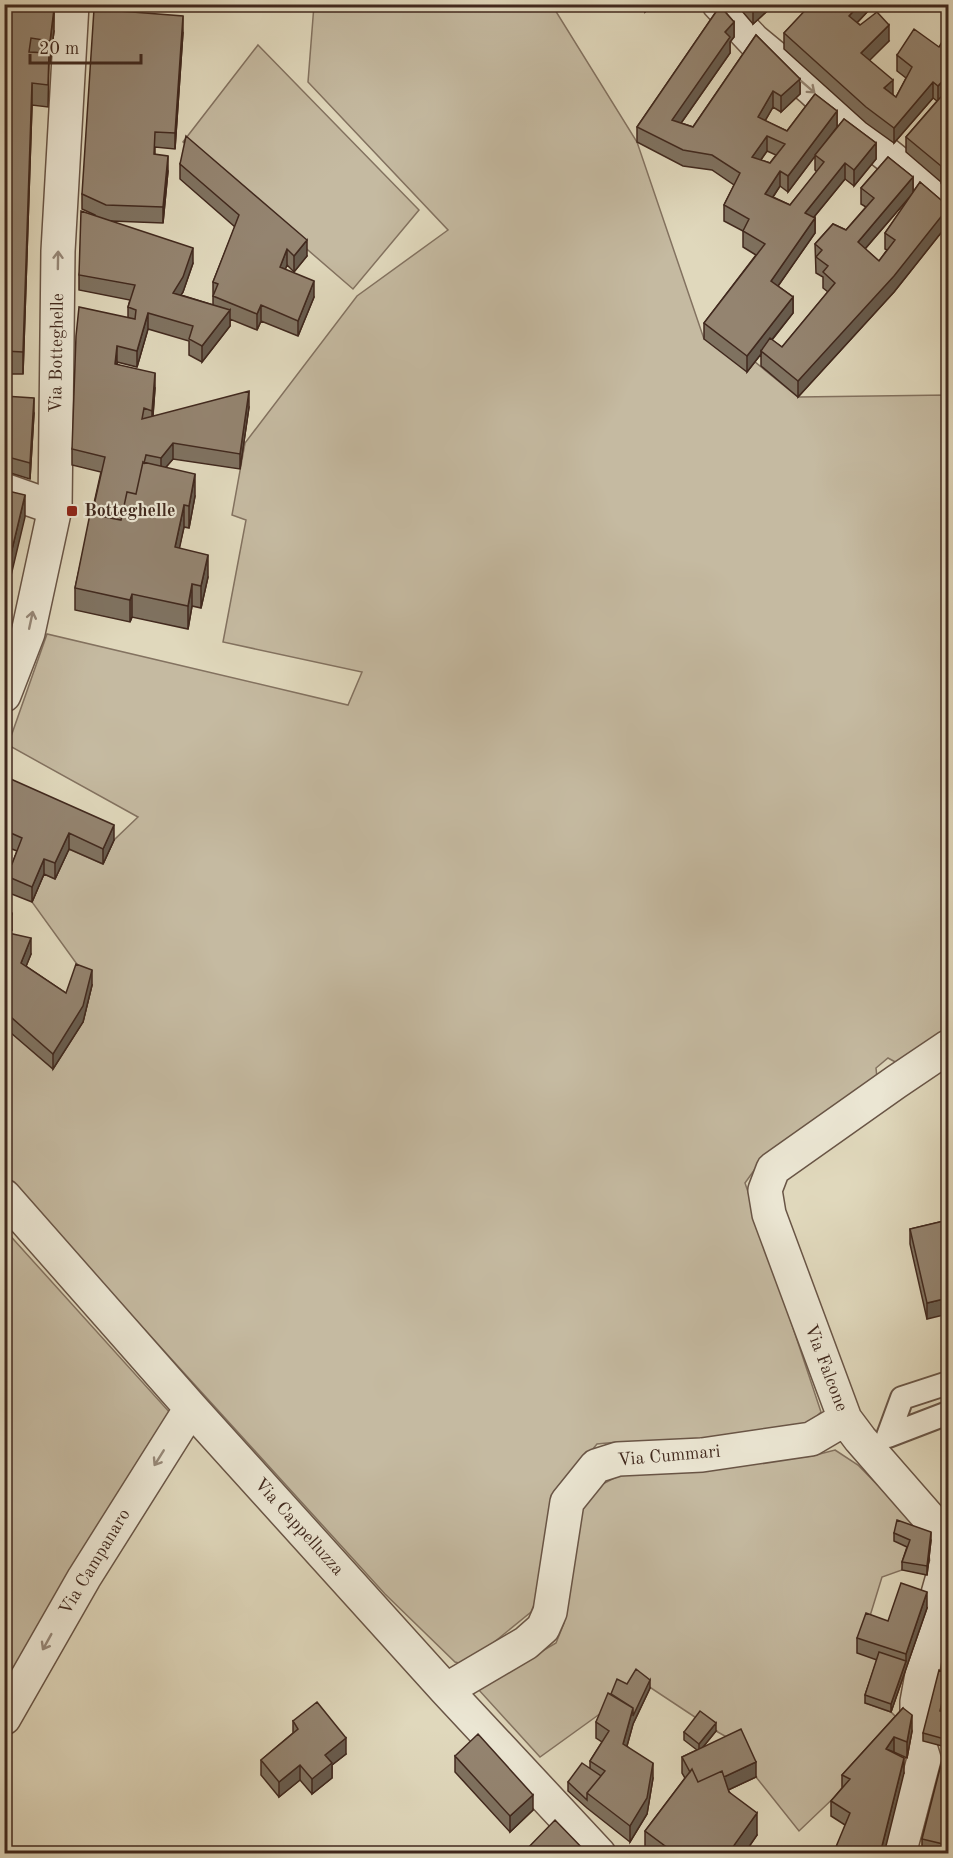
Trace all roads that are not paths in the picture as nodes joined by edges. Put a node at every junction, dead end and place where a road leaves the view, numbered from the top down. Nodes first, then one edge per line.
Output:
1 (719, 4) edge
2 (62, 10) edge
3 (948, 202) edge
4 (4, 490) edge
5 (55, 508) junction
6 (4, 695) edge
7 (948, 1047) edge
8 (4, 1196) edge
9 (948, 1383) edge
10 (190, 1408) junction
11 (948, 1413) edge
12 (845, 1419) junction
13 (446, 1690) junction
14 (4, 1718) edge
15 (599, 1854) edge
16 (899, 1854) edge

1 -> 3 street
5 -> 2 street, Via Botteghelle
4 - 5 street
6 -> 5 street, Via Botteghelle
7 - 12 street, Via Falcone
8 - 10 street, Via Cappelluzza
9 - 11 lane
10 - 13 street, Via Cappelluzza
10 -> 14 street, Via Campanaro
12 - 13 street, Via Cummari
12 - 16 street, Via Falcone
13 - 15 street, Via Cappelluzza

